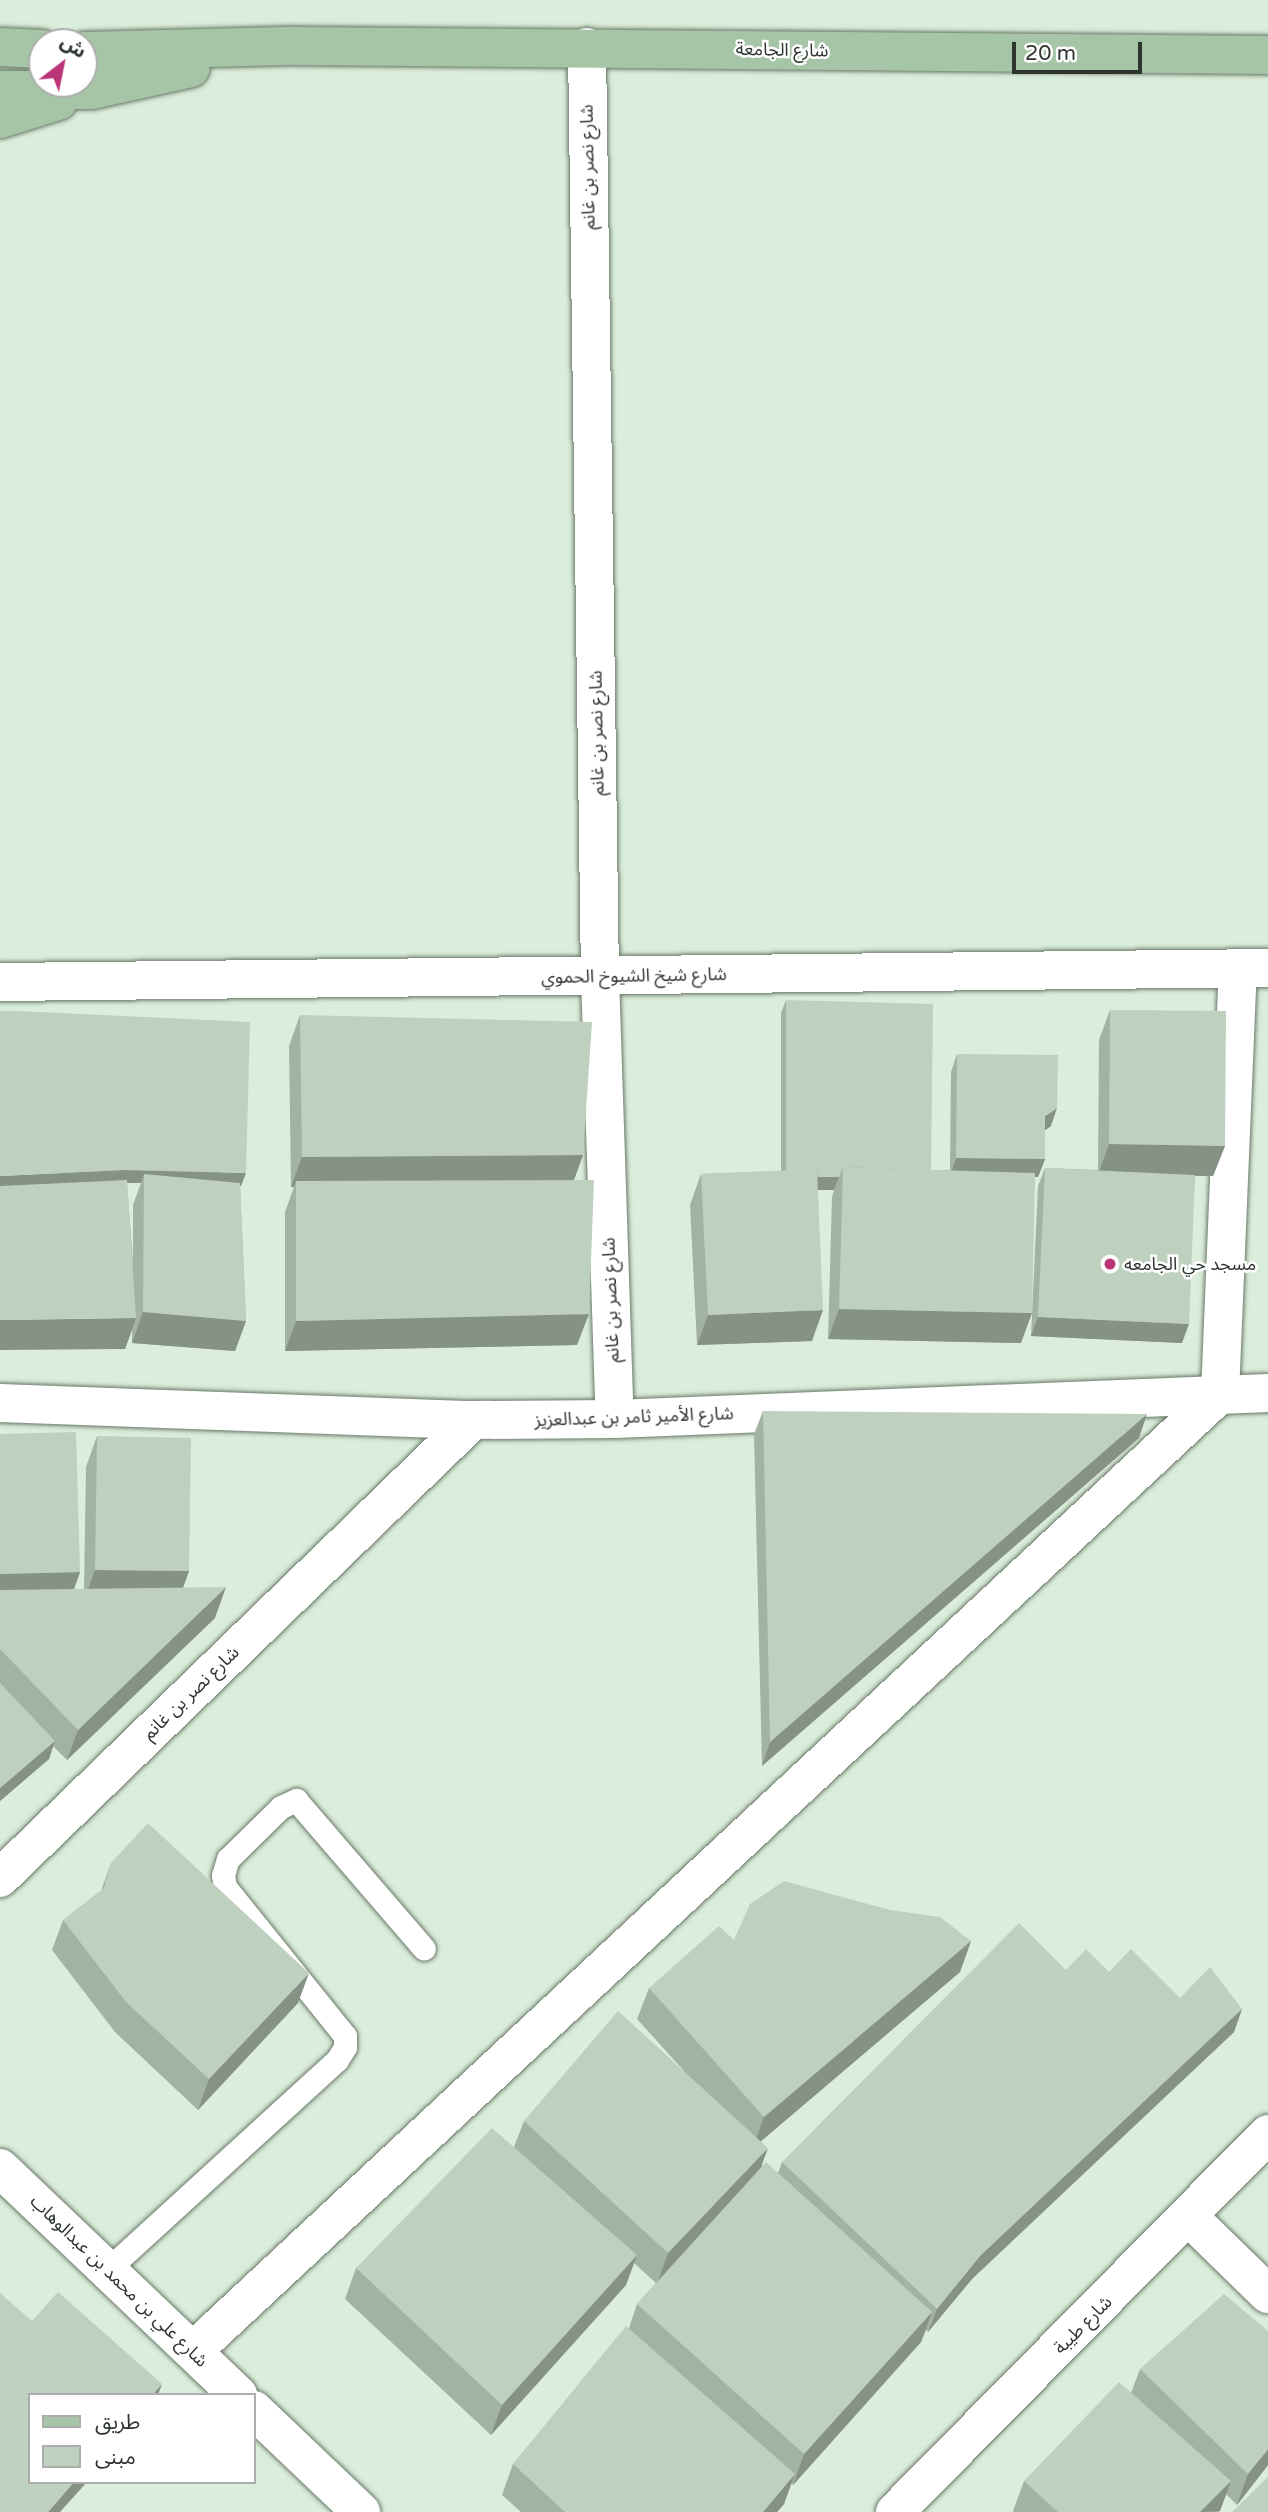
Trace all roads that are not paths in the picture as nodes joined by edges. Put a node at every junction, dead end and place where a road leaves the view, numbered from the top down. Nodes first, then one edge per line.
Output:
1 (296, 46) junction
2 (0, 47) edge
3 (587, 47) junction
4 (28, 48) edge
5 (98, 51) edge
6 (1268, 55) edge
7 (98, 89) edge
8 (0, 90) edge
9 (28, 90) edge
10 (67, 98) edge
11 (0, 119) edge
12 (1253, 970) edge
13 (600, 976) junction
14 (0, 982) edge
15 (1268, 1393) edge
16 (1220, 1394) junction
17 (0, 1403) edge
18 (615, 1419) junction
19 (473, 1420) junction
20 (0, 1878) edge
21 (424, 1949) dead end
22 (1268, 2134) edge
23 (0, 2168) edge
24 (1190, 2218) junction
25 (107, 2270) junction
26 (1268, 2294) edge
27 (192, 2351) junction
28 (236, 2393) edge
29 (256, 2412) edge
30 (912, 2507) edge
31 (361, 2512) edge

1 - 3 main road, شارع الجامعة
1 - 5 main road
1 - 7 main road
2 - 4 main road
3 - 6 main road, شارع الجامعة
3 - 13 street, شارع نصر بن غانم
8 - 9 main road
10 - 11 main road
12 - 13 street, شارع شيخ الشيوخ الحموي
12 - 16 street
13 - 14 street, شارع شيخ الشيوخ الحموي
13 - 18 street, شارع نصر بن غانم
15 - 16 street, شارع الأمير ثامر بن عبدالعزيز
16 - 18 street, شارع الأمير ثامر بن عبدالعزيز
16 - 27 street
17 - 19 street, شارع الأمير ثامر بن عبدالعزيز
18 - 19 street, شارع الأمير ثامر بن عبدالعزيز
19 - 20 street, شارع نصر بن غانم
21 - 25 lane
22 - 24 street, شارع طيبة
23 - 25 street, شارع علي بن محمد بن عبدالوهاب
24 - 26 street
24 - 30 street, شارع طيبة
25 - 27 street, شارع علي بن محمد بن عبدالوهاب
27 - 28 street, شارع علي بن محمد بن عبدالوهاب
29 - 31 street

